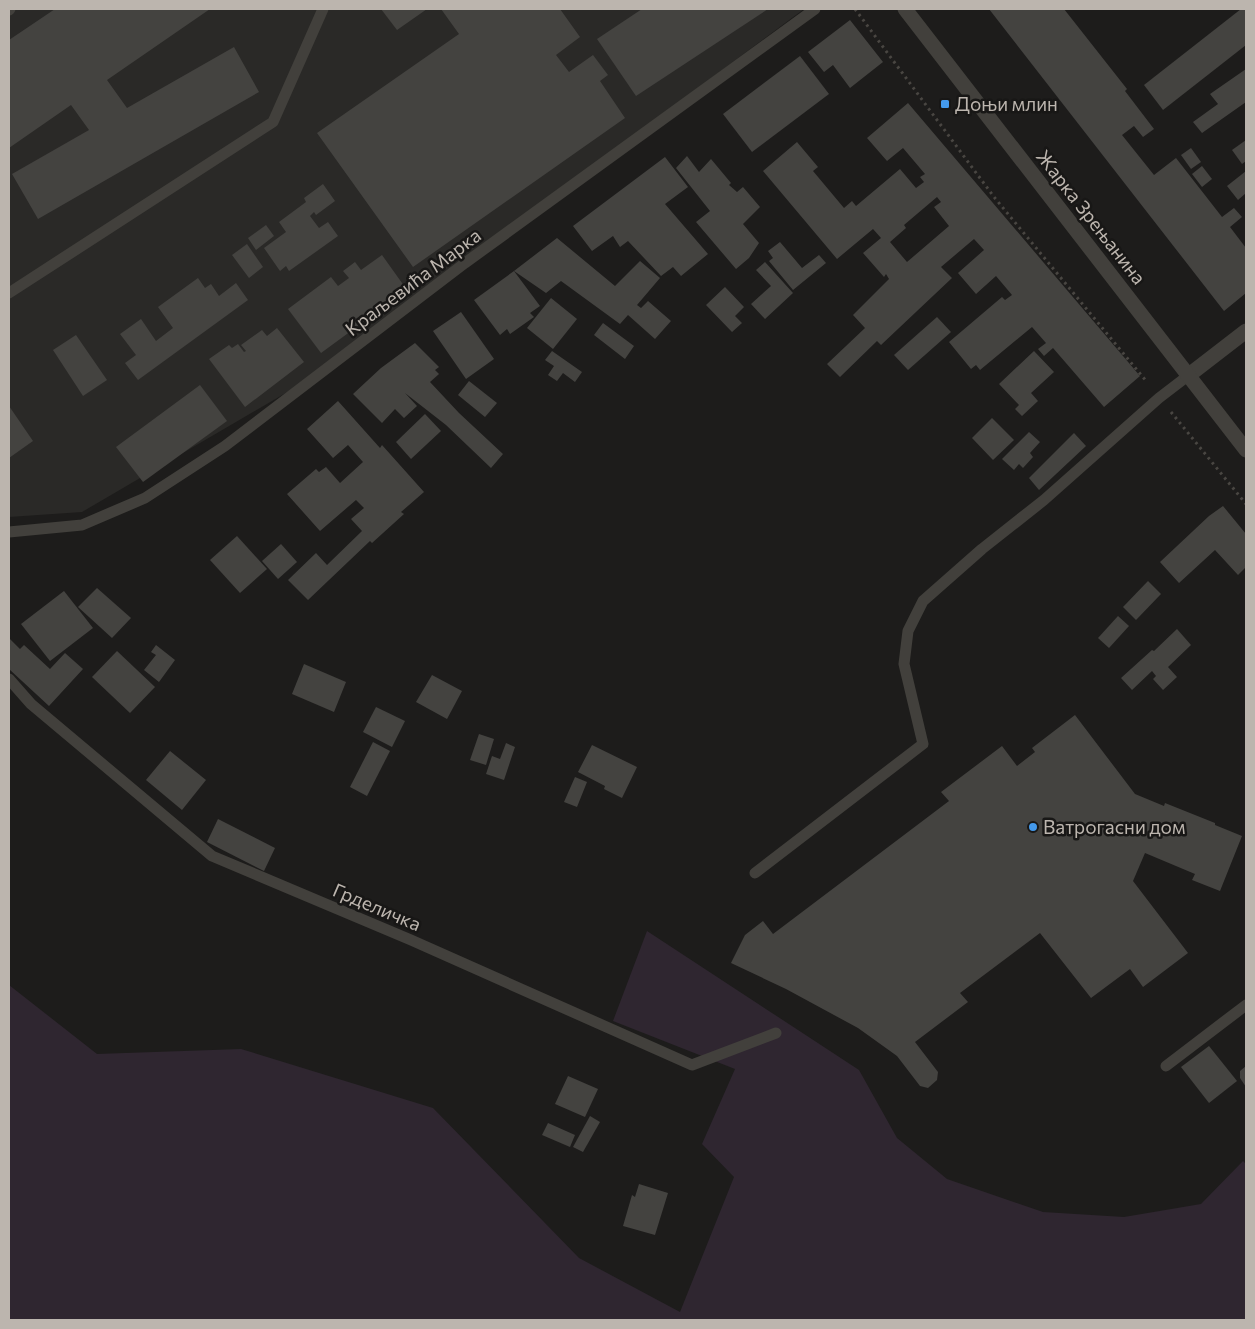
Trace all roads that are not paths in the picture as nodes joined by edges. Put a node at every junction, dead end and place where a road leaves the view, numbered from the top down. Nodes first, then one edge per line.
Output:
1 (323, 9) edge
2 (816, 9) edge
3 (905, 9) edge
4 (9, 293) edge
5 (1246, 331) edge
6 (1189, 375) junction
7 (1246, 450) edge
8 (9, 532) edge
9 (9, 679) edge
10 (755, 873) dead end
11 (1246, 1005) edge
12 (776, 1033) dead end
13 (1166, 1066) dead end

1 - 4 lane
2 - 8 lane, Краљевића Марка
3 - 6 street, Жарка Зрењанина
5 - 6 street
6 - 7 street, Жарка Зрењанина
6 - 10 lane
9 - 12 lane, Грделичка
11 - 13 lane

